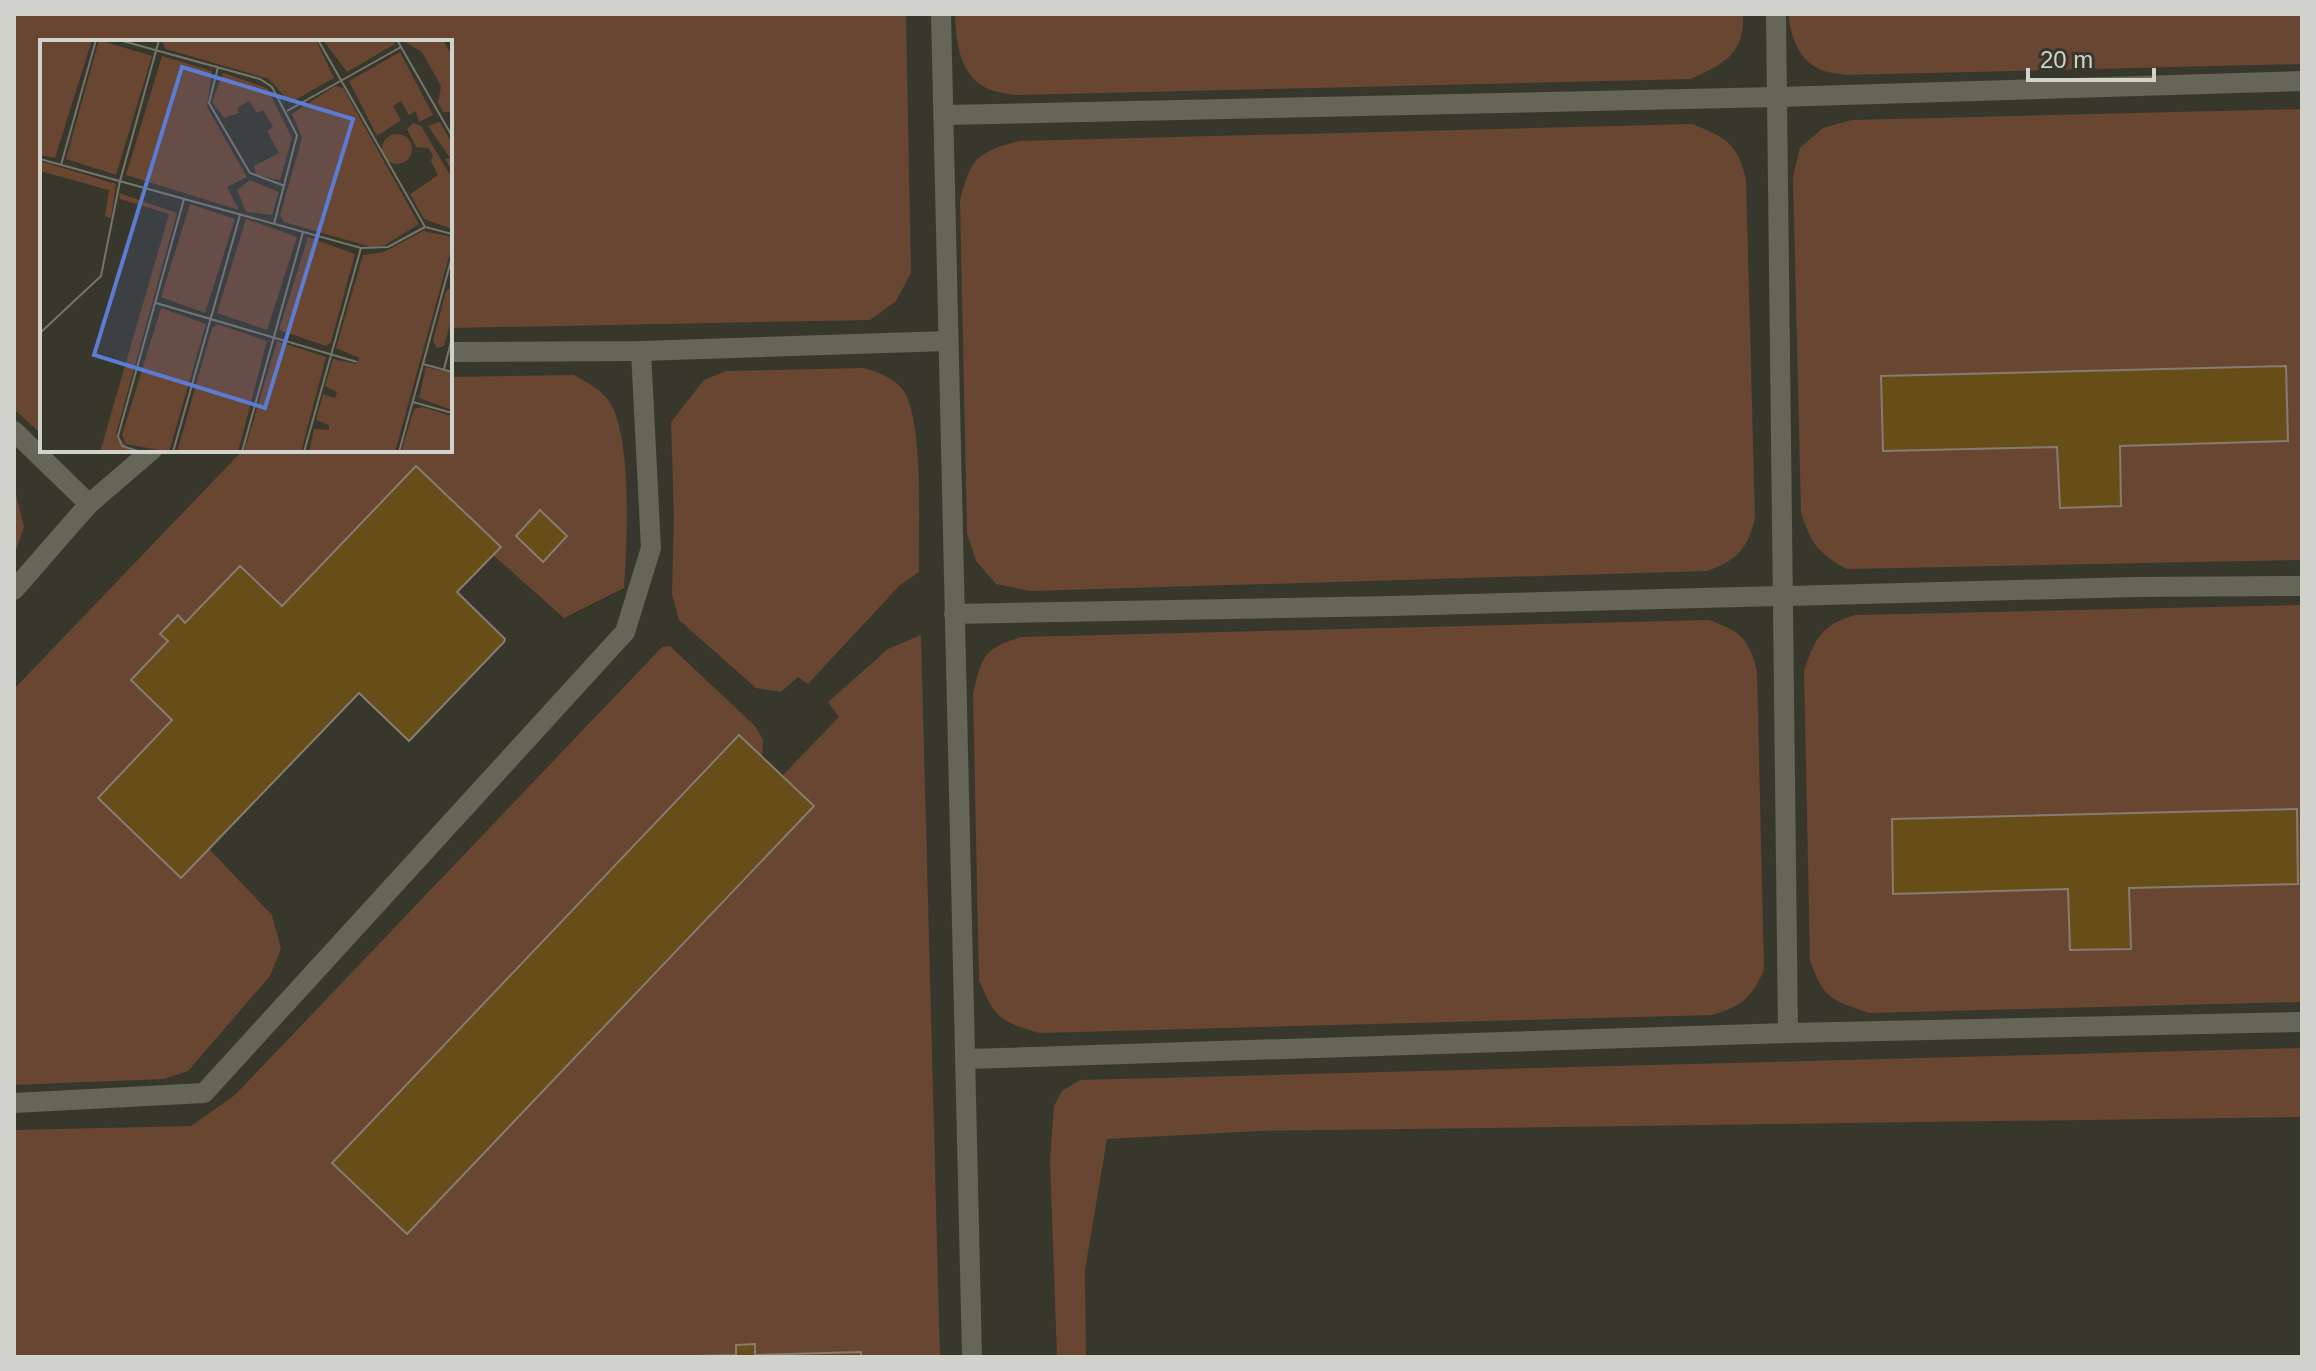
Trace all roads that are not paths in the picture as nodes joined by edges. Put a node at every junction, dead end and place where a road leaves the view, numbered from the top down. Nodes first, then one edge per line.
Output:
1 (941, 14) edge
2 (1776, 14) edge
3 (2302, 81) edge
4 (1777, 97) junction
5 (944, 115) junction
6 (947, 341) junction
7 (641, 351) junction
8 (452, 352) edge
9 (14, 431) edge
10 (150, 452) edge
11 (89, 504) junction
12 (2302, 586) edge
13 (14, 590) edge
14 (1784, 596) junction
15 (954, 614) junction
16 (2302, 1022) edge
17 (1788, 1033) junction
18 (967, 1059) junction
19 (14, 1103) edge
20 (972, 1357) edge

1 - 5 lane
2 - 4 lane
3 - 4 lane
4 - 5 lane
4 - 14 lane
5 - 6 lane
6 - 7 lane
6 - 15 lane
7 - 8 lane
7 - 19 lane
9 - 11 lane
10 - 11 lane
11 - 13 lane
12 - 14 lane
14 - 15 lane
14 - 17 lane
15 - 18 lane
16 - 17 lane
17 - 18 lane
18 - 20 lane

